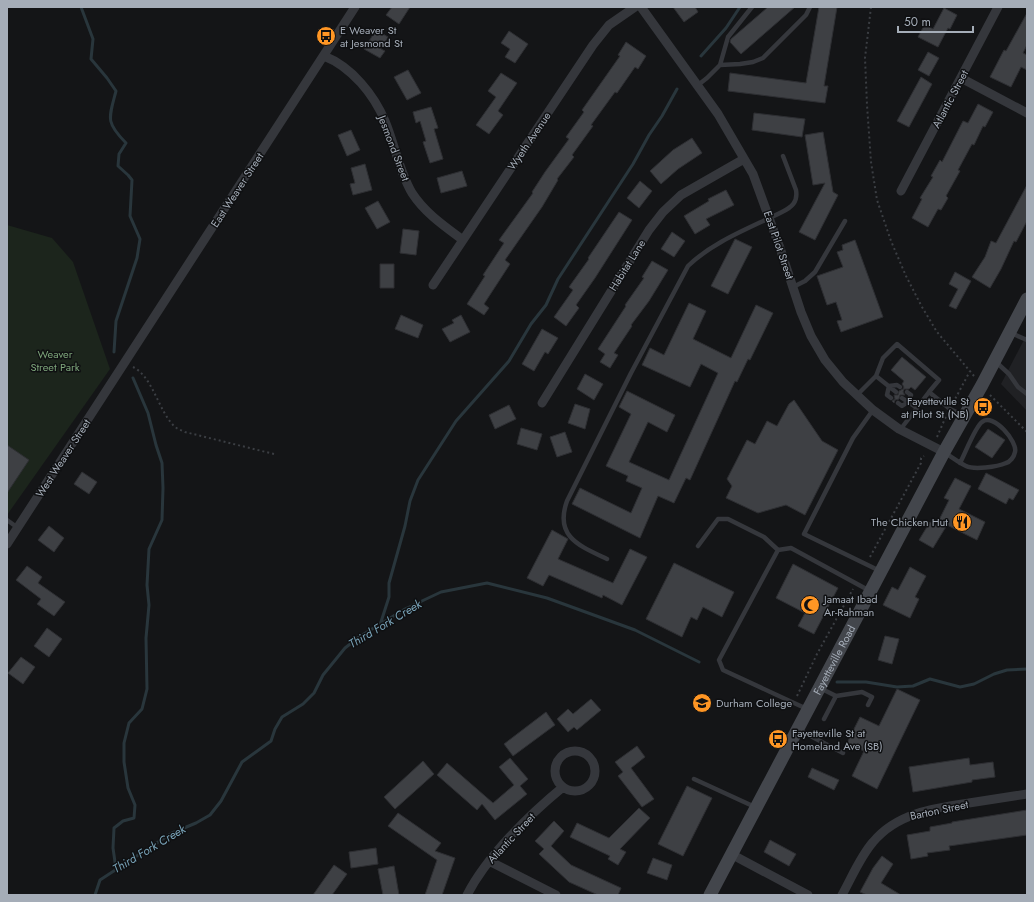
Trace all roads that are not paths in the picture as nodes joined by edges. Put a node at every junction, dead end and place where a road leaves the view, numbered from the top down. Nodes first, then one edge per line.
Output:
1 (355, 7) edge
2 (635, 7) edge
3 (641, 7) edge
4 (752, 7) edge
5 (810, 7) edge
6 (998, 7) edge
7 (324, 56) junction
8 (720, 65) junction
9 (960, 78) junction
10 (698, 85) junction
11 (1027, 113) edge
12 (783, 156) dead end
13 (744, 159) junction
14 (901, 191) dead end
15 (770, 218) junction
16 (845, 222) dead end
17 (464, 240) junction
18 (433, 285) dead end
19 (793, 287) junction
20 (1025, 306) edge
21 (1010, 332) junction
22 (1027, 340) edge
23 (995, 361) junction
24 (118, 373) joint
25 (876, 376) junction
26 (889, 386) junction
27 (900, 387) dead end
28 (896, 392) dead end
29 (907, 392) dead end
30 (928, 392) junction
31 (1027, 394) edge
32 (857, 395) junction
33 (891, 398) dead end
34 (902, 398) dead end
35 (908, 402) junction
36 (542, 403) dead end
37 (898, 403) dead end
38 (917, 408) junction
39 (873, 410) junction
40 (965, 416) junction
41 (900, 430) junction
42 (944, 452) junction
43 (960, 463) junction
44 (7, 520) edge
45 (18, 528) junction
46 (7, 544) edge
47 (698, 546) dead end
48 (778, 550) junction
49 (607, 559) dead end
50 (881, 572) junction
51 (871, 592) junction
52 (820, 688) junction
53 (836, 696) junction
54 (868, 705) dead end
55 (809, 709) junction
56 (824, 719) dead end
57 (798, 730) junction
58 (843, 752) dead end
59 (694, 779) dead end
60 (563, 787) junction
61 (1027, 794) edge
62 (756, 808) junction
63 (731, 854) junction
64 (489, 861) junction
65 (467, 895) edge
66 (556, 895) edge
67 (710, 895) edge
68 (808, 895) edge
69 (842, 895) edge

1 - 7 street, East Weaver Street
2 - 17 street, Wyeth Avenue
3 - 10 street, East Pilot Street
4 - 8 lane
5 - 8 lane
6 - 9 street, Atlantic Street
7 - 17 street, Jesmond Street
7 - 24 street, East Weaver Street
8 - 10 lane
9 - 11 street
9 - 14 street, Atlantic Street
10 - 13 street, East Pilot Street
12 - 15 lane
13 - 15 street, East Pilot Street
13 - 36 street, Habitat Lane
15 - 19 street, East Pilot Street
15 - 49 lane
16 - 19 lane
17 - 18 street, Wyeth Avenue
19 - 32 street, East Pilot Street
20 - 21 main road, Fayetteville Road
21 - 22 lane
21 - 23 main road, Fayetteville Road
23 - 31 lane
23 - 40 main road, Fayetteville Road
24 - 45 street, West Weaver Street
25 - 26 lane
25 - 30 lane
25 - 32 lane
26 - 27 lane
26 - 28 lane
26 - 33 lane
29 - 35 lane
30 - 38 lane
30 - 40 lane
32 - 39 street, East Pilot Street
34 - 35 lane
35 - 37 lane
35 - 38 lane
38 - 41 lane
39 - 41 street, East Pilot Street
39 - 50 lane
40 - 42 main road, Fayetteville Road
41 - 42 street, East Pilot Street
42 - 43 lane
42 - 50 main road, Fayetteville Road
43 - 43 lane
44 - 45 lane
45 - 46 street, West Weaver Street
47 - 48 lane
48 - 51 lane
48 - 55 lane
50 - 51 main road, Fayetteville Road
51 - 52 main road, Fayetteville Road
52 - 53 lane
52 - 55 main road, Fayetteville Road
53 - 54 lane
53 - 56 lane
55 - 57 main road, Fayetteville Road
57 - 58 lane
57 - 62 main road, Fayetteville Road
59 - 62 lane
60 - 60 street
60 - 64 street, Atlantic Street
61 - 69 street, Barton Street
62 - 63 main road, Fayetteville Road
63 - 67 main road, Fayetteville Road
63 - 68 street
64 - 65 street, Atlantic Street
64 - 66 street

